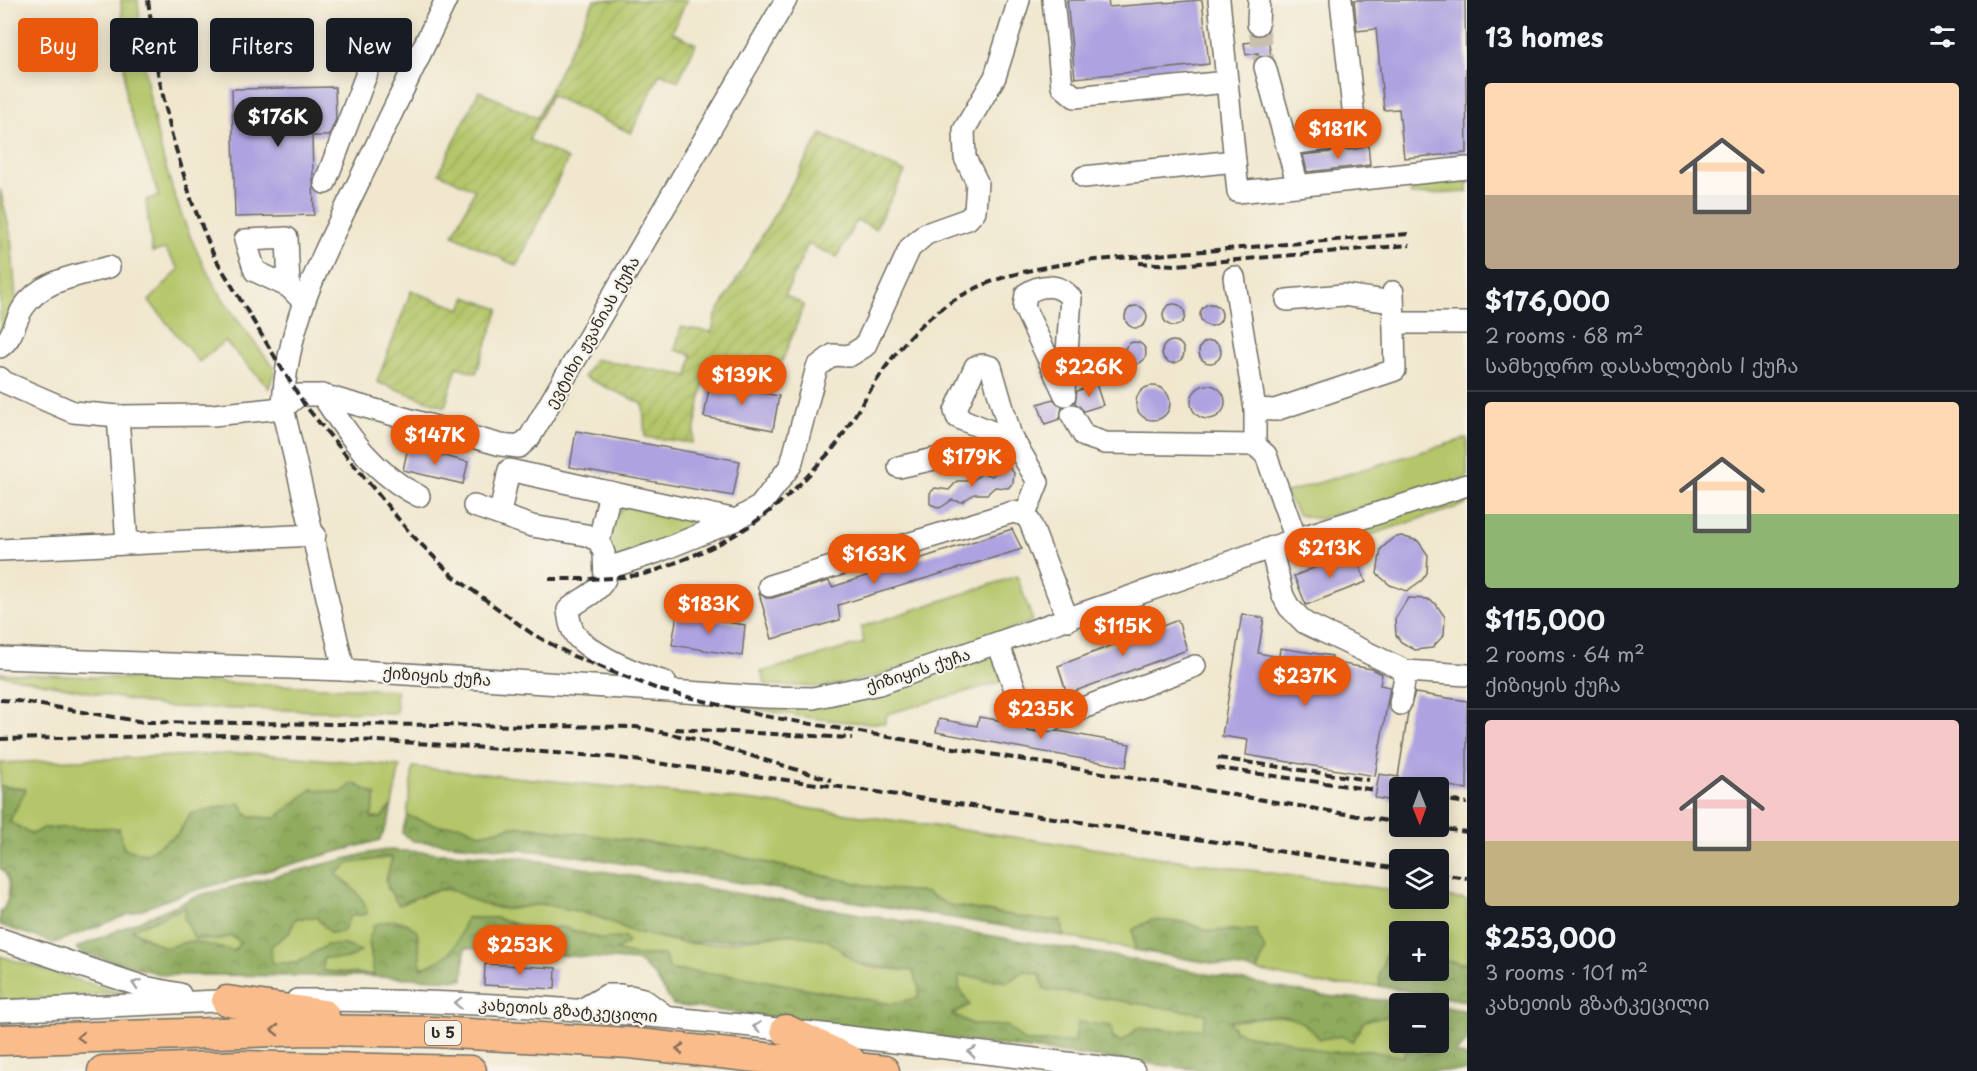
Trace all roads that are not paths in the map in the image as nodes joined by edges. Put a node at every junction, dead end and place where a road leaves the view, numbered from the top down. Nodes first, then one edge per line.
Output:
1 (446, 0) edge
2 (786, 0) edge
3 (1019, 0) edge
4 (1053, 0) edge
5 (1218, 0) edge
6 (1259, 0) edge
7 (1341, 0) edge
8 (1258, 24) tunnel mouth
9 (418, 59) junction
10 (1265, 66) tunnel mouth
11 (1227, 82) junction
12 (1287, 144) junction
13 (1235, 161) junction
14 (1467, 168) edge
15 (1084, 177) dead end
16 (325, 183) dead end
17 (1298, 186) junction
18 (109, 267) dead end
19 (1234, 277) dead end
20 (289, 287) dead end
21 (1287, 300) dead end
22 (304, 302) junction
23 (1393, 306) junction
24 (1467, 323) edge
25 (0, 347) edge
26 (0, 378) edge
27 (322, 396) junction
28 (283, 408) junction
29 (1256, 409) junction
30 (1072, 415) dead end
31 (118, 416) junction
32 (1255, 445) junction
33 (899, 468) dead end
34 (1467, 485) edge
35 (610, 492) junction
36 (419, 496) dead end
37 (474, 506) dead end
38 (500, 513) junction
39 (1025, 514) junction
40 (736, 520) junction
41 (315, 535) junction
42 (1296, 539) junction
43 (599, 541) junction
44 (127, 543) junction
45 (1271, 548) junction
46 (0, 550) edge
47 (605, 569) junction
48 (769, 586) dead end
49 (1068, 620) junction
50 (998, 644) junction
51 (0, 658) edge
52 (1195, 666) dead end
53 (344, 670) junction
54 (1406, 671) junction
55 (1467, 675) edge
56 (697, 692) junction
57 (1400, 704) dead end
58 (0, 939) edge
59 (220, 1001) junction
60 (581, 1010) junction
61 (0, 1011) edge
62 (666, 1017) junction
63 (786, 1029) junction
64 (434, 1032) junction
65 (0, 1040) edge
66 (236, 1069) edge
67 (875, 1070) edge
68 (103, 1071) edge
69 (471, 1071) edge
70 (1134, 1071) edge

1 - 9 street
2 - 27 street, ევტიხი ჟვანიას ქუჩა
3 - 40 street
4 - 11 street
5 - 11 street
6 - 8 street
7 - 12 street
9 - 16 street
9 - 22 street
10 - 12 street
11 - 13 street
12 - 17 street
13 - 15 street
13 - 17 street
14 - 17 street
18 - 25 street
19 - 29 street
20 - 22 street
21 - 23 street
22 - 28 street
23 - 24 street
23 - 29 street
26 - 31 street
27 - 28 street, ევტიხი ჟვანიას ქუჩა
27 - 36 street
28 - 31 street
28 - 41 street
29 - 32 street
30 - 32 street
31 - 44 street
32 - 42 street
33 - 39 street
34 - 42 street, ქიზიყის ქუჩა
35 - 38 street
35 - 40 street
35 - 43 street
37 - 38 street
38 - 43 street
39 - 48 street
39 - 49 street
40 - 47 street
41 - 44 street
41 - 53 street
42 - 45 street, ქიზიყის ქუჩა
43 - 47 street
44 - 46 street
45 - 49 street, ქიზიყის ქუჩა
45 - 54 street
47 - 56 street
49 - 50 street, ქიზიყის ქუჩა
50 - 52 street
50 - 56 street, ქიზიყის ქუჩა
51 - 53 street, ქიზიყის ქუჩა
53 - 56 street, ქიზიყის ქუჩა
54 - 55 street
54 - 57 street
59 -> 58 street
60 -> 59 street, კახეთის გზატკეცილი
59 - 61 street, კახეთის გზატკეცილი
59 - 64 highway
60 - 62 street, კახეთის გზატკეცილი
60 - 62 street
63 -> 62 street, კახეთის გზატკეცილი
63 - 67 highway
70 -> 63 street, კახეთის გზატკეცილი
64 -> 65 highway, კახეთის გზატკეცილი / ს 5
67 -> 64 highway, კახეთის გზატკეცილი / ს 5
66 - 68 highway, ს 5
66 - 69 highway, ს 5

